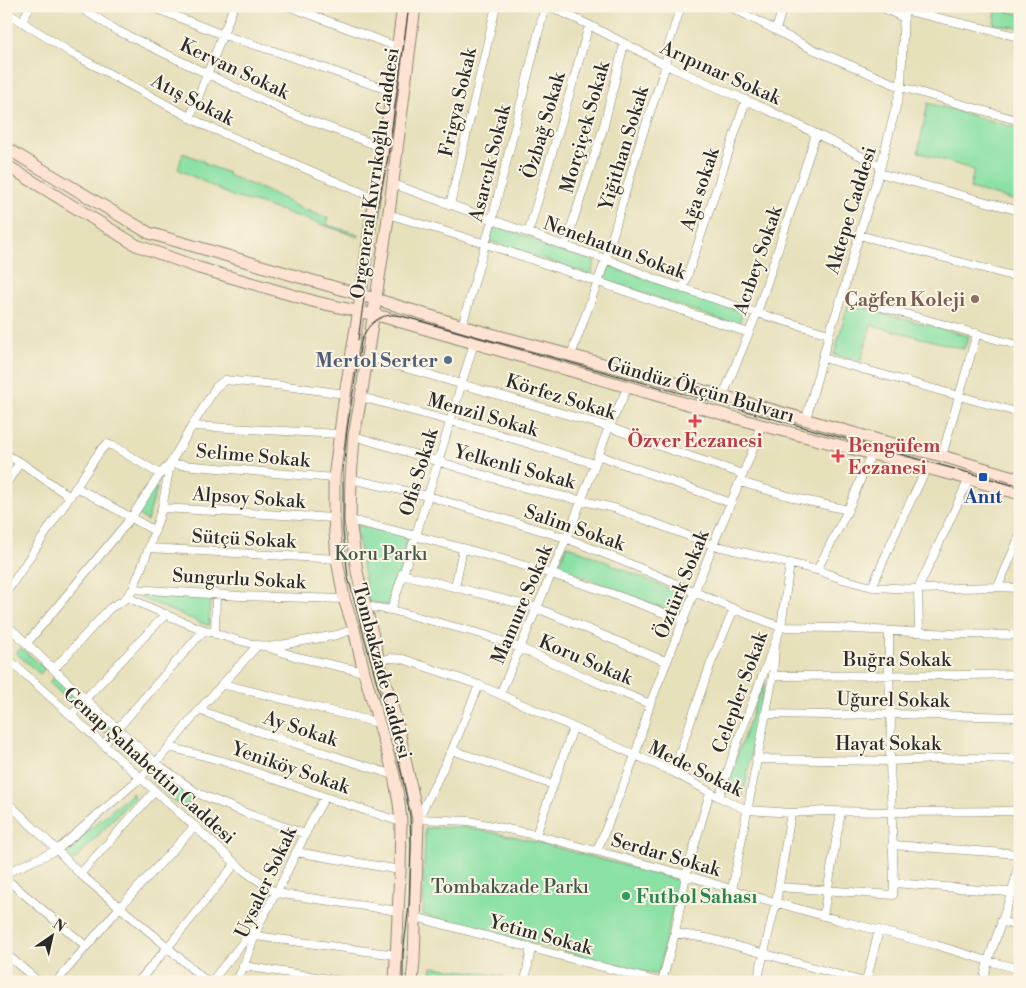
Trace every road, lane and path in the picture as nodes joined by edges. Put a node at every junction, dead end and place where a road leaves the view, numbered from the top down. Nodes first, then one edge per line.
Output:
1 (30, 6) edge
2 (78, 6) edge
3 (150, 6) edge
4 (234, 6) edge
5 (288, 6) edge
6 (403, 6) edge
7 (415, 6) edge
8 (496, 6) edge
9 (547, 6) edge
10 (681, 6) edge
11 (729, 6) edge
12 (783, 6) edge
13 (879, 6) edge
14 (904, 11) edge
15 (6, 12) edge
16 (22, 22) junction
17 (589, 25) junction
18 (776, 30) junction
19 (223, 35) junction
20 (1020, 36) edge
21 (624, 44) junction
22 (397, 47) junction
23 (666, 65) junction
24 (208, 74) junction
25 (901, 87) junction
26 (391, 91) junction
27 (746, 100) junction
28 (190, 118) junction
29 (1020, 121) edge
30 (816, 134) junction
31 (6, 148) edge
32 (384, 148) junction
33 (6, 165) edge
34 (880, 169) junction
35 (393, 184) junction
36 (374, 198) junction
37 (450, 205) junction
38 (1020, 210) edge
39 (388, 214) junction
40 (492, 220) junction
41 (528, 233) junction
42 (859, 235) junction
43 (486, 244) junction
44 (565, 246) junction
45 (606, 259) junction
46 (1020, 278) edge
47 (598, 282) junction
48 (683, 289) junction
49 (361, 296) junction
50 (842, 296) junction
51 (375, 299) junction
52 (359, 310) junction
53 (757, 313) junction
54 (373, 314) junction
55 (462, 326) junction
56 (749, 333) junction
57 (829, 334) junction
58 (978, 334) junction
59 (474, 344) junction
60 (1020, 346) edge
61 (368, 351) junction
62 (571, 356) junction
63 (823, 358) junction
64 (462, 384) junction
65 (628, 386) junction
66 (345, 394) junction
67 (723, 396) junction
68 (960, 396) junction
69 (361, 397) junction
70 (1020, 413) edge
71 (806, 419) junction
72 (450, 421) junction
73 (761, 425) junction
74 (192, 426) junction
75 (609, 426) junction
76 (339, 434) junction
77 (354, 436) junction
78 (6, 454) edge
79 (871, 454) junction
80 (598, 455) junction
81 (942, 456) junction
82 (20, 462) junction
83 (438, 462) junction
84 (170, 464) junction
85 (595, 464) junction
86 (927, 468) junction
87 (160, 474) junction
88 (334, 478) junction
89 (742, 478) junction
90 (351, 479) junction
91 (969, 479) junction
92 (1020, 480) edge
93 (6, 484) edge
94 (76, 487) junction
95 (1020, 494) edge
96 (428, 496) junction
97 (70, 497) junction
98 (581, 500) junction
99 (731, 503) junction
100 (162, 508) junction
101 (848, 510) junction
102 (131, 518) junction
103 (334, 518) junction
104 (350, 520) junction
105 (155, 531) junction
106 (1020, 535) edge
107 (416, 536) junction
108 (566, 538) junction
109 (713, 545) junction
110 (149, 548) junction
111 (463, 548) junction
112 (337, 559) junction
113 (790, 563) junction
114 (818, 570) junction
115 (551, 573) junction
116 (402, 574) junction
117 (454, 587) junction
118 (872, 587) junction
119 (998, 587) junction
120 (133, 588) junction
121 (1020, 588) edge
122 (918, 589) junction
123 (695, 592) junction
124 (6, 593) edge
125 (216, 594) junction
126 (127, 597) junction
127 (344, 599) junction
128 (365, 606) junction
129 (537, 608) junction
130 (734, 609) junction
131 (391, 610) junction
132 (166, 614) junction
133 (684, 621) junction
134 (6, 624) edge
135 (781, 627) junction
136 (354, 629) junction
137 (204, 630) junction
138 (889, 630) junction
139 (919, 632) junction
140 (215, 634) junction
141 (1020, 635) edge
142 (27, 643) junction
143 (775, 644) junction
144 (257, 646) junction
145 (271, 647) junction
146 (520, 648) junction
147 (6, 657) edge
148 (379, 661) junction
149 (667, 662) junction
150 (54, 669) junction
151 (364, 672) junction
152 (1020, 674) edge
153 (888, 675) junction
154 (773, 676) junction
155 (222, 684) junction
156 (479, 685) junction
157 (500, 694) junction
158 (85, 699) junction
159 (650, 704) junction
160 (199, 710) junction
161 (765, 714) junction
162 (890, 714) junction
163 (72, 715) junction
164 (1020, 717) edge
165 (379, 723) junction
166 (117, 728) junction
167 (573, 728) junction
168 (104, 744) junction
169 (169, 747) junction
170 (452, 750) junction
171 (635, 756) junction
172 (756, 759) junction
173 (1020, 759) edge
174 (890, 761) junction
175 (156, 763) junction
176 (673, 772) junction
177 (394, 775) junction
178 (140, 778) junction
179 (553, 785) junction
180 (155, 791) junction
181 (710, 792) junction
182 (325, 797) junction
183 (718, 797) junction
184 (6, 801) edge
185 (747, 810) junction
186 (1020, 811) edge
187 (841, 812) junction
188 (892, 812) junction
189 (791, 813) junction
190 (418, 819) junction
191 (401, 822) junction
192 (195, 826) junction
193 (305, 834) junction
194 (536, 835) junction
195 (892, 845) junction
196 (56, 850) junction
197 (597, 851) junction
198 (296, 852) junction
199 (1020, 854) edge
200 (1020, 860) edge
201 (236, 864) junction
202 (400, 870) junction
203 (6, 873) edge
204 (80, 874) junction
205 (686, 875) junction
206 (6, 879) edge
207 (894, 883) junction
208 (779, 888) junction
209 (732, 890) junction
210 (827, 891) junction
211 (1016, 892) edge
212 (276, 893) junction
213 (776, 902) junction
214 (120, 907) junction
215 (398, 911) junction
216 (823, 916) junction
217 (415, 917) junction
218 (260, 922) junction
219 (1002, 922) junction
220 (1020, 927) edge
221 (880, 930) junction
222 (675, 933) junction
223 (256, 936) junction
224 (86, 946) junction
225 (168, 947) junction
226 (531, 948) junction
227 (6, 954) edge
228 (763, 954) junction
229 (396, 955) junction
230 (988, 961) junction
231 (244, 966) junction
232 (1020, 969) edge
233 (39, 982) edge
234 (56, 982) edge
235 (138, 982) edge
236 (207, 982) edge
237 (211, 982) edge
238 (236, 982) edge
239 (349, 982) edge
240 (396, 982) edge
241 (412, 982) edge
242 (525, 982) edge
243 (660, 982) edge
244 (757, 982) edge
245 (865, 982) edge
246 (983, 982) edge

1 - 16 street
2 - 24 street, Kervan Sokak
3 - 19 street
4 - 19 street
5 - 22 street
6 - 22 street, Tombakzade Caddesi
7 - 35 street, Orgeneral Kıvrıkoğlu Caddesi
8 - 37 street, Frigya Sokak
9 - 17 street, Arıpınar Sokak
9 - 40 street, Asarcık Sokak
10 - 23 street, Yiğithan Sokak
11 - 18 street
12 - 18 street
13 - 14 street
14 - 20 street
14 - 25 street, Aktepe Caddesi
15 - 16 street, Atış Sokak
16 - 28 street, Atış Sokak
17 - 21 street, Arıpınar Sokak
17 - 41 street, Özbağ Sokak
18 - 25 street
19 - 24 street
19 - 26 street
21 - 23 street, Arıpınar Sokak
21 - 44 street, Morçiçek Sokak
22 - 26 street, Tombakzade Caddesi
23 - 27 street, Arıpınar Sokak
23 - 45 street, Yiğithan Sokak
24 - 28 street
24 - 32 street, Kervan Sokak
25 - 29 street
25 - 34 street, Aktepe Caddesi
26 - 32 street, Tombakzade Caddesi
27 - 30 street, Arıpınar Sokak
27 - 48 street, Ağa sokak
28 - 36 street, Atış Sokak
30 - 34 street, Arıpınar Sokak
30 - 53 street, Acıbey Sokak
31 - 49 street, Gündüz Ökçün Bulvarı
32 - 36 street, Tombakzade Caddesi
33 - 52 street, Gündüz Ökçün Bulvarı
34 - 38 street, Arıpınar Sokak
34 - 42 street, Aktepe Caddesi
35 - 37 street, Nenehatun Sokak
35 - 39 street, Orgeneral Kıvrıkoğlu Caddesi
36 - 49 street, Tombakzade Caddesi
37 - 40 street, Nenehatun Sokak
39 - 43 street
39 - 51 street, Orgeneral Kıvrıkoğlu Caddesi
40 - 41 street, Nenehatun Sokak
40 - 43 street, Asarcık Sokak
41 - 44 street, Nenehatun Sokak
42 - 46 street
42 - 50 street, Aktepe Caddesi
43 - 47 street
43 - 55 street, Asarcık Sokak
44 - 45 street, Nenehatun Sokak
45 - 47 street, Yiğithan Sokak
45 - 48 street, Nenehatun Sokak
47 - 56 street
47 - 62 street, Yiğithan Sokak
48 - 53 street, Nenehatun Sokak
49 - 51 street, Gündüz Ökçün Bulvarı
49 - 52 street, Tombakzade Caddesi
50 - 57 street, Aktepe Caddesi
50 - 58 street
51 - 54 street, Orgeneral Kıvrıkoğlu Caddesi
51 - 55 street, Gündüz Ökçün Bulvarı
52 - 54 street, Gündüz Ökçün Bulvarı
52 - 66 street, Tombakzade Caddesi
53 - 56 street, Acıbey Sokak
53 - 57 street, Nenehatun Sokak
54 - 59 street, Gündüz Ökçün Bulvarı
54 - 61 street, Orgeneral Kıvrıkoğlu Caddesi
55 - 62 street, Gündüz Ökçün Bulvarı
56 - 67 street, Acıbey Sokak
57 - 63 street, Aktepe Caddesi
58 - 60 street
58 - 68 street
59 - 64 street, Ofis Sokak
59 - 65 street, Gündüz Ökçün Bulvarı
61 - 64 street, Körfez Sokak
61 - 69 street, Tombakzade Caddesi
62 - 67 street, Gündüz Ökçün Bulvarı
63 - 68 street
63 - 71 street, Aktepe Caddesi
64 - 72 street, Ofis Sokak
64 - 75 street, Körfez Sokak
65 - 73 street, Gündüz Ökçün Bulvarı
65 - 75 street, Mamure Sokak
66 - 74 street
66 - 76 street, Tombakzade Caddesi
67 - 71 street, Gündüz Ökçün Bulvarı
68 - 70 street
68 - 81 street
69 - 72 street, Menzil Sokak
69 - 77 street, Tombakzade Caddesi
71 - 81 street, Gündüz Ökçün Bulvarı
72 - 83 street, Ofis Sokak
72 - 85 street, Menzil Sokak
73 - 79 street, Gündüz Ökçün Bulvarı
73 - 89 street, Öztürk Sokak
74 - 76 street
74 - 84 street
75 - 80 street, Mamure Sokak
75 - 89 street, Körfez Sokak
76 - 88 street, Tombakzade Caddesi
77 - 83 street, Yelkenli Sokak
77 - 90 street, Tombakzade Caddesi
78 - 82 street
79 - 86 street, Gündüz Ökçün Bulvarı
79 - 101 street
80 - 85 street, Mamure Sokak
80 - 99 street
81 - 92 street, Gündüz Ökçün Bulvarı
82 - 93 street
82 - 97 street
83 - 96 street, Ofis Sokak
83 - 98 street, Yelkenli Sokak
84 - 87 street
84 - 88 street, Selime Sokak
84 - 100 street
85 - 98 street, Mamure Sokak
86 - 91 street, Gündüz Ökçün Bulvarı
86 - 118 street
87 - 94 street
87 - 102 street
88 - 103 street, Tombakzade Caddesi
89 - 99 street, Öztürk Sokak
89 - 101 street, Körfez Sokak
90 - 96 street, Salim Sokak
90 - 104 street, Tombakzade Caddesi
91 - 95 street, Gündüz Ökçün Bulvarı
91 - 122 street
94 - 97 street
94 - 102 street
96 - 107 street, Ofis Sokak
96 - 108 street, Salim Sokak
97 - 124 street
98 - 108 street, Mamure Sokak
98 - 109 street, Yelkenli Sokak
99 - 109 street, Öztürk Sokak
100 - 103 street, Alpsoy Sokak
100 - 105 street
101 - 114 street
102 - 105 street
102 - 142 street
103 - 112 street, Tombakzade Caddesi
104 - 107 street
104 - 128 street, Tombakzade Caddesi
105 - 110 street
106 - 119 street
107 - 111 street
107 - 116 street, Ofis Sokak
108 - 115 street, Mamure Sokak
108 - 123 street, Salim Sokak
109 - 113 street, Yelkenli Sokak
109 - 123 street, Öztürk Sokak
110 - 112 street, Sütçü Sokak
110 - 120 street
111 - 115 street
111 - 117 street
112 - 127 street, Tombakzade Caddesi
113 - 114 street, Yelkenli Sokak
113 - 135 street, Celepler Sokak
114 - 118 street, Yelkenli Sokak
115 - 129 street, Mamure Sokak
115 - 133 street
116 - 117 street
116 - 131 street, Ofis Sokak
117 - 129 street
118 - 122 street, Yelkenli Sokak
119 - 121 street, Yelkenli Sokak
119 - 122 street, Yelkenli Sokak
120 - 125 street, Sungurlu Sokak
120 - 126 street
122 - 139 street
123 - 130 street, Salim Sokak
123 - 133 street, Öztürk Sokak
125 - 127 street, Sungurlu Sokak
125 - 140 street
126 - 132 street
126 - 150 street
127 - 136 street, Tombakzade Caddesi
128 - 131 street, Koru Sokak
128 - 148 street, Tombakzade Caddesi
129 - 146 street, Mamure Sokak
129 - 149 street
130 - 135 street, Salim Sokak
130 - 176 street
131 - 146 street, Koru Sokak
132 - 137 street
132 - 158 street
133 - 149 street, Öztürk Sokak
134 - 142 street
135 - 138 street, Salim Sokak
135 - 143 street, Celepler Sokak
136 - 145 street
136 - 151 street, Tombakzade Caddesi
137 - 140 street
137 - 166 street
138 - 139 street, Salim Sokak
138 - 153 street
139 - 141 street, Salim Sokak
140 - 144 street
142 - 150 street
143 - 154 street
143 - 183 street, Celepler Sokak
144 - 145 street
144 - 155 street
145 - 151 street
146 - 157 street, Mamure Sokak
146 - 159 street, Koru Sokak
147 - 163 street, Cenap Şahabettin Caddesi
148 - 156 street, Mede Sokak
148 - 190 street, Tombakzade Caddesi
149 - 159 street, Öztürk Sokak
150 - 158 street
151 - 165 street, Tombakzade Caddesi
152 - 153 street, Buğra Sokak
153 - 154 street, Buğra Sokak
153 - 162 street
154 - 161 street
155 - 160 street
155 - 165 street
156 - 157 street, Mede Sokak
156 - 170 street
157 - 167 street, Mede Sokak
158 - 163 street
158 - 166 street
159 - 171 street, Öztürk Sokak
160 - 169 street
160 - 177 street, Ay Sokak
161 - 162 street, Uğurel Sokak
161 - 172 street
162 - 164 street, Uğurel Sokak
162 - 174 street
163 - 168 street, Cenap Şahabettin Caddesi
165 - 177 street, Tombakzade Caddesi
166 - 168 street
166 - 175 street
167 - 171 street, Mede Sokak
167 - 179 street
168 - 178 street, Cenap Şahabettin Caddesi
169 - 175 street
169 - 182 street, Yeniköy Sokak
170 - 179 street
170 - 190 street
171 - 176 street, Mede Sokak
171 - 197 street, Öztürk Sokak
172 - 174 street, Hayat Sokak
172 - 185 street
173 - 174 street, Hayat Sokak
174 - 188 street
175 - 178 street
175 - 193 street
176 - 181 street, Mede Sokak
177 - 191 street, Tombakzade Caddesi
178 - 180 street, Cenap Şahabettin Caddesi
178 - 196 street
179 - 194 street
180 - 192 street, Cenap Şahabettin Caddesi
180 - 204 street
181 - 183 street, Mede Sokak
181 - 205 street
182 - 191 street, Yeniköy Sokak
182 - 193 street, Uysaler Sokak
183 - 185 street, Mede Sokak
184 - 196 street
185 - 189 street, Mede Sokak
185 - 209 street
186 - 188 street, Mede Sokak
187 - 188 street, Mede Sokak
187 - 189 street, Mede Sokak
187 - 210 street
188 - 195 street
189 - 208 street
190 - 194 street, Serdar Sokak
190 - 217 street, Tombakzade Caddesi
191 - 202 street, Tombakzade Caddesi
192 - 201 street, Cenap Şahabettin Caddesi
192 - 214 street
193 - 198 street, Uysaler Sokak
194 - 197 street, Serdar Sokak
195 - 199 street
195 - 207 street
196 - 203 street
196 - 204 street
197 - 205 street, Serdar Sokak
198 - 202 street
198 - 212 street, Uysaler Sokak
200 - 211 street
201 - 212 street, Cenap Şahabettin Caddesi
201 - 225 street
202 - 215 street, Tombakzade Caddesi
204 - 214 street
205 - 209 street, Serdar Sokak
205 - 222 street
206 - 224 street
207 - 210 street
207 - 211 street
208 - 210 street
208 - 213 street
209 - 213 street, Serdar Sokak
210 - 216 street
211 - 219 street
212 - 215 street
212 - 218 street, Uysaler Sokak
213 - 216 street, Serdar Sokak
213 - 228 street
214 - 224 street
214 - 225 street
215 - 229 street, Tombakzade Caddesi
216 - 221 street, Serdar Sokak
217 - 226 street, Yetim Sokak
217 - 241 street, Tombakzade Caddesi
218 - 223 street, Uysaler Sokak
218 - 237 street
219 - 220 street
219 - 230 street
221 - 230 street, Serdar Sokak
221 - 245 street
222 - 228 street
222 - 243 street
223 - 229 street
223 - 231 street, Uysaler Sokak
224 - 234 street
225 - 235 street
225 - 236 street
226 - 242 street
226 - 243 street, Yetim Sokak
227 - 233 street
228 - 244 street
228 - 245 street
229 - 240 street, Tombakzade Caddesi
230 - 232 street, Serdar Sokak
230 - 246 street
231 - 238 street, Uysaler Sokak
231 - 239 street

